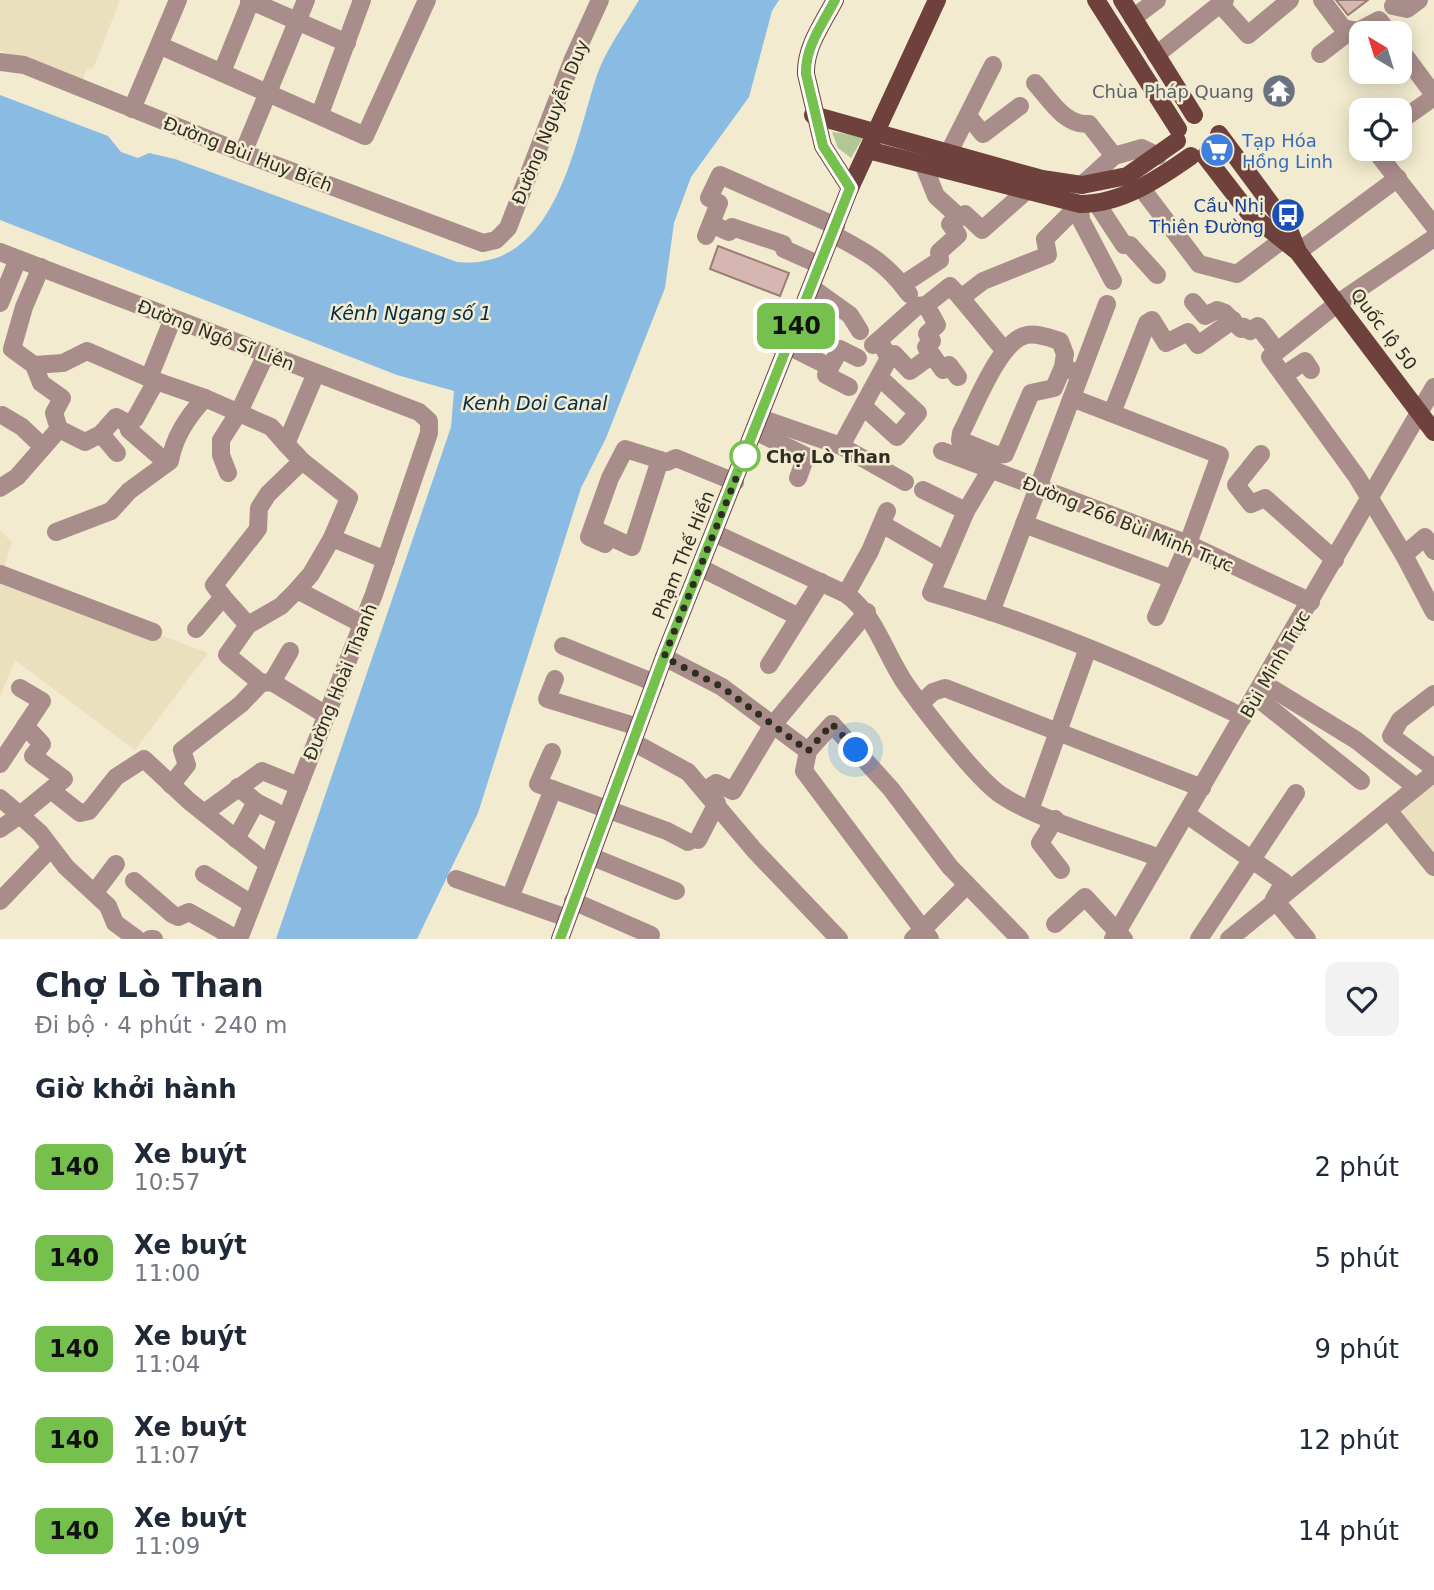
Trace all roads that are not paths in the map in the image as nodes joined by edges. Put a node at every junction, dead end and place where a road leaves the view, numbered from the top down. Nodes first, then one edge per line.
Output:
1 (178, 0) edge
2 (251, 0) edge
3 (306, 0) edge
4 (362, 0) edge
5 (427, 0) edge
6 (600, 0) edge
7 (835, 0) edge
8 (937, 0) edge
9 (1096, 0) edge
10 (1122, 0) edge
11 (1157, 0) edge
12 (1290, 0) edge
13 (1322, 0) edge
14 (1419, 0) edge
15 (1222, 2) edge
16 (1394, 3) edge
17 (1133, 18) junction
18 (1386, 21) edge
19 (297, 23) junction
20 (1349, 30) edge
21 (1349, 32) edge
22 (347, 43) junction
23 (160, 46) junction
24 (1320, 54) dead end
25 (1156, 55) junction
26 (0, 62) edge
27 (993, 65) dead end
28 (1412, 66) edge
29 (222, 72) junction
30 (1035, 83) dead end
31 (267, 95) junction
32 (1434, 96) edge
33 (1020, 106) dead end
34 (132, 109) junction
35 (1412, 112) edge
36 (320, 114) junction
37 (813, 115) junction
38 (968, 116) junction
39 (1184, 126) junction
40 (874, 131) junction
41 (1219, 134) junction
42 (868, 150) junction
43 (243, 153) junction
44 (948, 154) junction
45 (1114, 156) junction
46 (1158, 156) junction
47 (1198, 156) junction
48 (1384, 161) edge
49 (924, 166) junction
50 (1398, 178) junction
51 (1082, 185) junction
52 (850, 188) junction
53 (1035, 189) junction
54 (1142, 189) junction
55 (1089, 204) junction
56 (958, 216) junction
57 (1434, 226) edge
58 (834, 230) junction
59 (1434, 238) edge
60 (496, 240) joint
61 (1281, 241) junction
62 (0, 252) edge
63 (1298, 252) junction
64 (18, 259) junction
65 (820, 265) junction
66 (41, 268) junction
67 (1157, 275) dead end
68 (1114, 281) dead end
69 (902, 285) junction
70 (811, 287) junction
71 (961, 298) junction
72 (1193, 302) dead end
73 (0, 303) edge
74 (1338, 303) junction
75 (1107, 304) dead end
76 (921, 305) junction
77 (856, 317) dead end
78 (173, 318) junction
79 (1233, 320) junction
80 (788, 346) junction
81 (1003, 350) junction
82 (1277, 351) junction
83 (266, 354) junction
84 (932, 355) junction
85 (858, 358) dead end
86 (889, 358) junction
87 (34, 365) junction
88 (830, 367) junction
89 (1063, 367) junction
90 (1311, 370) dead end
91 (316, 373) junction
92 (1080, 374) junction
93 (1284, 376) junction
94 (879, 377) junction
95 (958, 377) dead end
96 (153, 380) junction
97 (849, 387) dead end
98 (1434, 387) edge
99 (205, 398) junction
100 (1072, 398) junction
101 (864, 407) junction
102 (239, 412) junction
103 (1420, 412) junction
104 (1112, 413) junction
105 (2, 415) dead end
106 (429, 421) joint
107 (127, 423) junction
108 (757, 424) junction
109 (59, 429) junction
110 (1434, 432) edge
111 (101, 434) junction
112 (286, 444) junction
113 (841, 446) junction
114 (43, 447) junction
115 (942, 451) dead end
116 (117, 453) dead end
117 (1261, 454) dead end
118 (660, 460) junction
119 (302, 461) junction
120 (175, 462) junction
121 (988, 463) junction
122 (228, 473) dead end
123 (798, 478) dead end
124 (735, 482) junction
125 (905, 482) dead end
126 (1038, 487) junction
127 (0, 488) edge
128 (923, 489) dead end
129 (1370, 501) junction
130 (966, 511) junction
131 (1024, 524) junction
132 (592, 529) junction
133 (56, 532) dead end
134 (714, 533) junction
135 (332, 538) junction
136 (606, 544) dead end
137 (1188, 544) junction
138 (1434, 551) edge
139 (1404, 555) junction
140 (386, 560) junction
141 (944, 560) junction
142 (1335, 560) junction
143 (701, 568) junction
144 (0, 574) edge
145 (1173, 579) junction
146 (821, 582) junction
147 (297, 590) junction
148 (846, 594) junction
149 (223, 597) junction
150 (1311, 602) junction
151 (867, 612) junction
152 (991, 612) junction
153 (1434, 612) edge
154 (799, 617) junction
155 (1156, 617) dead end
156 (248, 625) junction
157 (362, 625) junction
158 (197, 629) dead end
159 (153, 632) dead end
160 (563, 646) dead end
161 (1088, 649) junction
162 (290, 651) dead end
163 (664, 657) junction
164 (769, 665) dead end
165 (555, 679) dead end
166 (267, 682) junction
167 (655, 683) junction
168 (20, 688) dead end
169 (1259, 689) junction
170 (1433, 696) edge
171 (920, 704) junction
172 (326, 715) junction
173 (1243, 717) junction
174 (26, 726) junction
175 (772, 726) junction
176 (1060, 734) junction
177 (635, 735) junction
178 (808, 751) junction
179 (552, 752) dead end
180 (0, 764) edge
181 (1434, 770) edge
182 (1361, 781) dead end
183 (171, 785) junction
184 (299, 786) junction
185 (238, 787) junction
186 (1416, 787) junction
187 (1202, 788) junction
188 (554, 789) junction
189 (52, 791) junction
190 (1296, 793) dead end
191 (711, 796) junction
192 (0, 799) edge
193 (256, 802) junction
194 (608, 808) junction
195 (1031, 810) junction
196 (1388, 810) junction
197 (204, 813) junction
198 (1186, 814) junction
199 (20, 815) junction
200 (286, 817) junction
201 (1055, 819) junction
202 (0, 829) edge
203 (236, 839) junction
204 (51, 848) junction
205 (590, 856) junction
206 (1160, 858) junction
207 (1253, 859) junction
208 (116, 864) dead end
209 (268, 864) junction
210 (1434, 867) edge
211 (1061, 870) dead end
212 (204, 874) dead end
213 (456, 879) dead end
214 (134, 881) dead end
215 (967, 885) junction
216 (677, 891) dead end
217 (95, 892) junction
218 (510, 898) junction
219 (1274, 900) junction
220 (0, 901) edge
221 (252, 904) junction
222 (570, 910) junction
223 (1055, 924) dead end
224 (124, 935) edge
225 (650, 935) dead end
226 (922, 936) edge
227 (1118, 937) edge
228 (238, 939) edge
229 (560, 939) edge
230 (839, 939) edge
231 (1020, 939) edge
232 (1199, 939) edge
233 (1229, 939) edge
234 (1307, 939) edge

1 - 23 street
2 - 19 street
2 - 29 street
3 - 19 street
4 - 22 street
5 - 36 street
6 - 60 street, Đường Nguyễn Duy
7 - 37 main road
8 - 40 main road, Phạm Thế Hiển
9 - 39 main road, Quốc lộ 50
10 - 17 main road, Quốc lộ 50
11 - 17 street
12 - 15 street
13 - 20 street
14 - 16 street
15 - 25 street
16 - 18 street
17 - 25 main road, Quốc lộ 50
19 - 22 street
19 - 31 street
21 - 24 street
22 - 36 street
23 - 29 street
23 - 34 street
25 - 39 main road, Quốc lộ 50
26 - 34 street, Đường Bùi Huy Bích
27 - 38 street
28 - 32 street
29 - 31 street
30 - 45 street
31 - 36 street
31 - 43 street
32 - 35 street
33 - 38 street
34 - 43 street, Đường Bùi Huy Bích
37 - 40 main road
37 - 52 main road
38 - 44 street
39 - 41 main road
39 - 46 main road
39 - 47 main road, Quốc lộ 50
40 - 42 main road, Phạm Thế Hiển
40 - 44 main road
41 - 47 main road
41 - 63 main road, Quốc lộ 50
42 - 49 main road
42 - 52 main road, Phạm Thế Hiển
43 - 60 street, Đường Bùi Huy Bích
44 - 53 main road
45 - 46 street
45 - 51 street
46 - 51 main road
47 - 54 main road
47 - 61 main road, Quốc lộ 50
48 - 50 street
49 - 53 main road
49 - 56 street
50 - 57 street
50 - 63 street
51 - 53 main road
52 - 58 main road, Phạm Thế Hiển
53 - 55 main road
53 - 56 street
54 - 55 main road
54 - 61 street
55 - 67 street
55 - 68 street
55 - 71 street
56 - 69 street
58 - 65 main road, Phạm Thế Hiển
58 - 65 street
58 - 69 street
59 - 74 street
61 - 63 main road, Quốc lộ 50
62 - 64 street, Đường Ngô Sĩ Liên
63 - 74 main road, Quốc lộ 50
64 - 66 street, Đường Ngô Sĩ Liên
64 - 73 street
65 - 70 main road, Phạm Thế Hiển
66 - 78 street, Đường Ngô Sĩ Liên
66 - 87 street
69 - 76 street
70 - 77 street
70 - 80 main road, Phạm Thế Hiển
71 - 76 street
71 - 81 street
72 - 79 street
74 - 82 street
74 - 103 main road, Quốc lộ 50
75 - 92 street
76 - 84 street
76 - 86 street
78 - 83 street, Đường Ngô Sĩ Liên
78 - 96 street
79 - 82 street
79 - 104 street
80 - 88 street
80 - 108 main road, Phạm Thế Hiển
81 - 89 street
81 - 121 street
82 - 93 street
83 - 91 street, Đường Ngô Sĩ Liên
83 - 102 street
84 - 86 street
84 - 95 street
85 - 88 street
86 - 94 street
87 - 96 street
87 - 109 street
88 - 97 street
89 - 92 street
89 - 121 street
90 - 93 street
91 - 106 street, Đường Ngô Sĩ Liên
91 - 112 street
92 - 100 street
93 - 129 street
94 - 101 street
94 - 101 street
96 - 99 street
96 - 107 street
98 - 103 street, Bùi Minh Trực
99 - 102 street
99 - 120 street
100 - 104 street
100 - 126 street
101 - 113 street
102 - 112 street
102 - 122 street
103 - 110 main road, Quốc lộ 50
103 - 129 street, Bùi Minh Trực
104 - 137 street
105 - 114 street
106 - 140 street, Đường Hoài Thanh
107 - 111 street
107 - 120 street
108 - 113 street
108 - 123 street
108 - 124 main road, Phạm Thế Hiển
109 - 111 street
109 - 114 street
111 - 116 street
112 - 119 street
113 - 125 street
114 - 127 street
115 - 121 street, Đường 266 Bùi Minh Trực
117 - 142 street
118 - 124 street
118 - 132 street
118 - 132 street
119 - 135 street
119 - 149 street
120 - 133 street
121 - 126 street, Đường 266 Bùi Minh Trực
121 - 130 street
124 - 134 main road, Phạm Thế Hiển
126 - 131 street
126 - 137 street, Đường 266 Bùi Minh Trực
128 - 130 street
129 - 139 street
129 - 142 street, Bùi Minh Trực
130 - 141 street
131 - 145 street, Đường 266 Bùi Minh Trực
131 - 152 street
132 - 136 street
134 - 143 main road, Phạm Thế Hiển
134 - 146 street
135 - 140 street
135 - 147 street
137 - 145 street
137 - 150 street, Đường 266 Bùi Minh Trực
138 - 139 street
139 - 153 street
140 - 157 street, Đường Hoài Thanh
141 - 148 street
141 - 152 street
142 - 150 street, Bùi Minh Trực
143 - 154 street
143 - 163 main road, Phạm Thế Hiển
144 - 159 street
145 - 155 street
146 - 148 street
146 - 154 street
147 - 156 street
147 - 157 street
148 - 151 street
149 - 156 street
149 - 158 street
150 - 169 street, Bùi Minh Trực
151 - 171 street
151 - 175 street
152 - 161 street
154 - 164 street
156 - 166 street
157 - 172 street, Đường Hoài Thanh
160 - 167 street
161 - 173 street
161 - 176 street
162 - 166 street
163 - 167 main road, Phạm Thế Hiển
163 - 175 street
165 - 177 street
166 - 172 street
166 - 183 street
167 - 177 main road, Phạm Thế Hiển
168 - 174 street
169 - 173 street, Bùi Minh Trực
169 - 182 street
169 - 186 street
170 - 181 street
171 - 176 street
171 - 195 street
172 - 184 street, Đường Hoài Thanh
173 - 187 street, Bùi Minh Trực
174 - 180 street
174 - 189 street
175 - 178 street
175 - 191 street
176 - 187 street
176 - 195 street
177 - 191 street
177 - 194 main road, Phạm Thế Hiển
178 - 215 street
178 - 226 street
179 - 188 street
181 - 186 street
183 - 189 street
183 - 197 street
184 - 185 street
184 - 200 street, Đường Hoài Thanh
185 - 193 street
185 - 197 street
186 - 196 street
187 - 198 street, Bùi Minh Trực
188 - 194 street
188 - 218 street
189 - 199 street
190 - 207 street
191 - 194 street
191 - 230 street
192 - 199 street
193 - 200 street
193 - 203 street
194 - 205 main road, Phạm Thế Hiển
195 - 201 street
196 - 210 street
196 - 219 street
197 - 203 street
198 - 206 street, Bùi Minh Trực
198 - 207 street
199 - 202 street
199 - 204 street
200 - 209 street, Đường Hoài Thanh
201 - 206 street
201 - 211 street
203 - 209 street
204 - 217 street
204 - 220 street
205 - 216 street
205 - 222 main road, Phạm Thế Hiển
206 - 227 street, Bùi Minh Trực
207 - 219 street
207 - 232 street
208 - 217 street
209 - 221 street, Đường Hoài Thanh
212 - 221 street
213 - 218 street
214 - 228 street
215 - 226 street
215 - 231 street
217 - 224 street
218 - 222 street
219 - 233 street
219 - 234 street
221 - 228 street, Đường Hoài Thanh
222 - 225 street
222 - 229 main road, Phạm Thế Hiển
223 - 227 street

